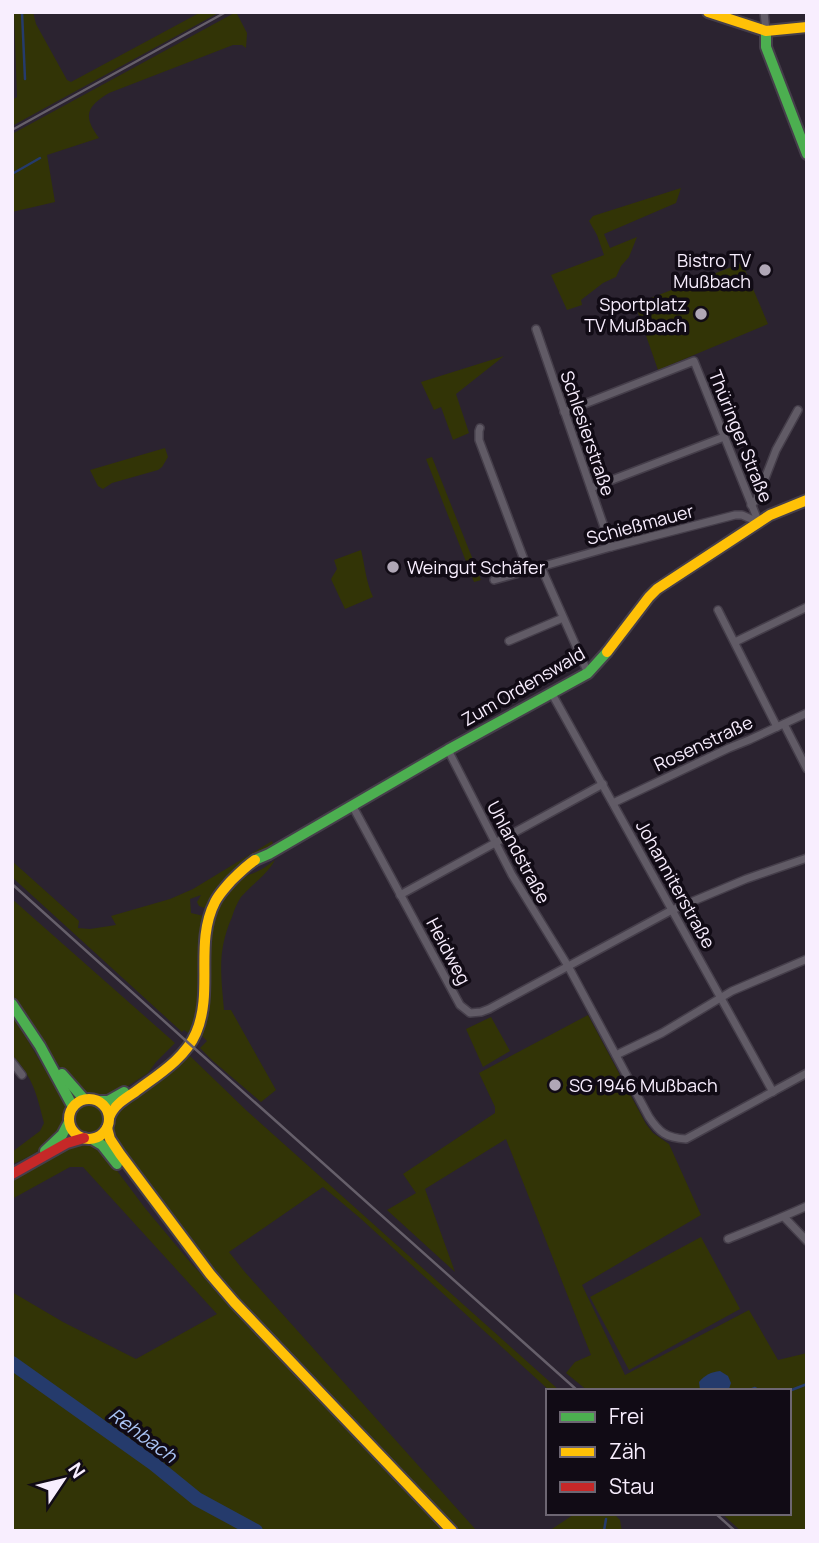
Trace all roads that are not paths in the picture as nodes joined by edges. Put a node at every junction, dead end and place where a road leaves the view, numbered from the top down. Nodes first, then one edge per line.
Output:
1 (708, 12) edge
2 (764, 12) edge
3 (807, 27) edge
4 (766, 31) junction
5 (807, 154) edge
6 (536, 329) dead end
7 (798, 410) dead end
8 (564, 412) junction
9 (480, 428) dead end
10 (724, 437) junction
11 (590, 488) junction
12 (807, 500) edge
13 (751, 505) junction
14 (759, 523) junction
15 (611, 547) junction
16 (541, 567) junction
17 (528, 570) junction
18 (494, 580) dead end
19 (807, 607) edge
20 (718, 610) dead end
21 (563, 618) junction
22 (509, 641) dead end
23 (735, 642) junction
24 (588, 673) junction
25 (551, 692) junction
26 (807, 713) edge
27 (780, 725) junction
28 (448, 750) junction
29 (807, 769) edge
30 (603, 784) junction
31 (613, 803) junction
32 (352, 805) junction
33 (495, 843) junction
34 (807, 858) edge
35 (400, 895) junction
36 (672, 911) junction
37 (807, 958) edge
38 (568, 966) junction
39 (720, 998) junction
40 (12, 1004) edge
41 (40, 1046) junction
42 (616, 1055) junction
43 (12, 1062) edge
44 (807, 1073) edge
45 (157, 1074) junction
46 (22, 1075) dead end
47 (773, 1092) junction
48 (84, 1099) junction
49 (100, 1101) junction
50 (73, 1107) junction
51 (69, 1122) junction
52 (108, 1123) junction
53 (88, 1138) junction
54 (29, 1164) junction
55 (12, 1174) edge
56 (807, 1206) edge
57 (785, 1217) junction
58 (728, 1239) dead end
59 (807, 1241) edge
60 (210, 1274) junction
61 (452, 1531) edge

1 - 4 main road
2 - 4 street
3 - 4 main road
4 - 5 main road
6 - 8 street, Schlesierstraße
7 - 13 street
8 - 10 street, Thüringer Straße
8 - 11 street, Schlesierstraße
9 - 17 street
10 - 11 street
10 - 13 street, Thüringer Straße
11 - 15 street, Schlesierstraße
12 - 14 main road, Zum Ordenswald
13 - 14 street, Thüringer Straße
14 - 15 street, Schießmauer
14 - 24 main road, Zum Ordenswald
15 - 16 street, Schießmauer
16 - 17 street, Schießmauer
16 - 21 street
17 - 18 street, Schießmauer
19 - 23 street
20 - 23 street
21 - 22 street
21 - 24 street
23 - 27 street
24 - 25 main road, Zum Ordenswald
25 - 28 main road, Zum Ordenswald
25 - 30 street, Johanniterstraße
26 - 27 street, Rosenstraße
27 - 29 street
27 - 31 street, Rosenstraße
28 - 32 main road, Zum Ordenswald
28 - 33 street, Uhlandstraße
30 - 31 street, Johanniterstraße
30 - 33 street
31 - 36 street, Johanniterstraße
32 - 35 street, Heidweg
32 - 45 main road, Zum Ordenswald
33 - 35 street
33 - 38 street, Uhlandstraße
34 - 36 street
35 - 38 street, Heidweg
36 - 38 street
36 - 39 street, Johanniterstraße
37 - 39 street
38 - 42 street, Uhlandstraße
39 - 42 street
39 - 47 street, Johanniterstraße
40 - 41 main road
41 - 48 main road
41 - 50 main road
42 - 47 street, Uhlandstraße
43 - 46 street
44 - 47 street, Uhlandstraße
45 - 49 main road, Zum Ordenswald
45 - 52 main road, Zum Ordenswald
48 - 49 main road
48 - 50 main road
49 - 52 main road
50 - 51 main road
51 - 53 main road
51 - 54 main road
52 - 53 main road
52 - 60 main road
53 - 54 main road
53 - 60 main road
54 - 55 main road
56 - 57 street
57 - 58 street
57 - 59 street
60 - 61 main road

